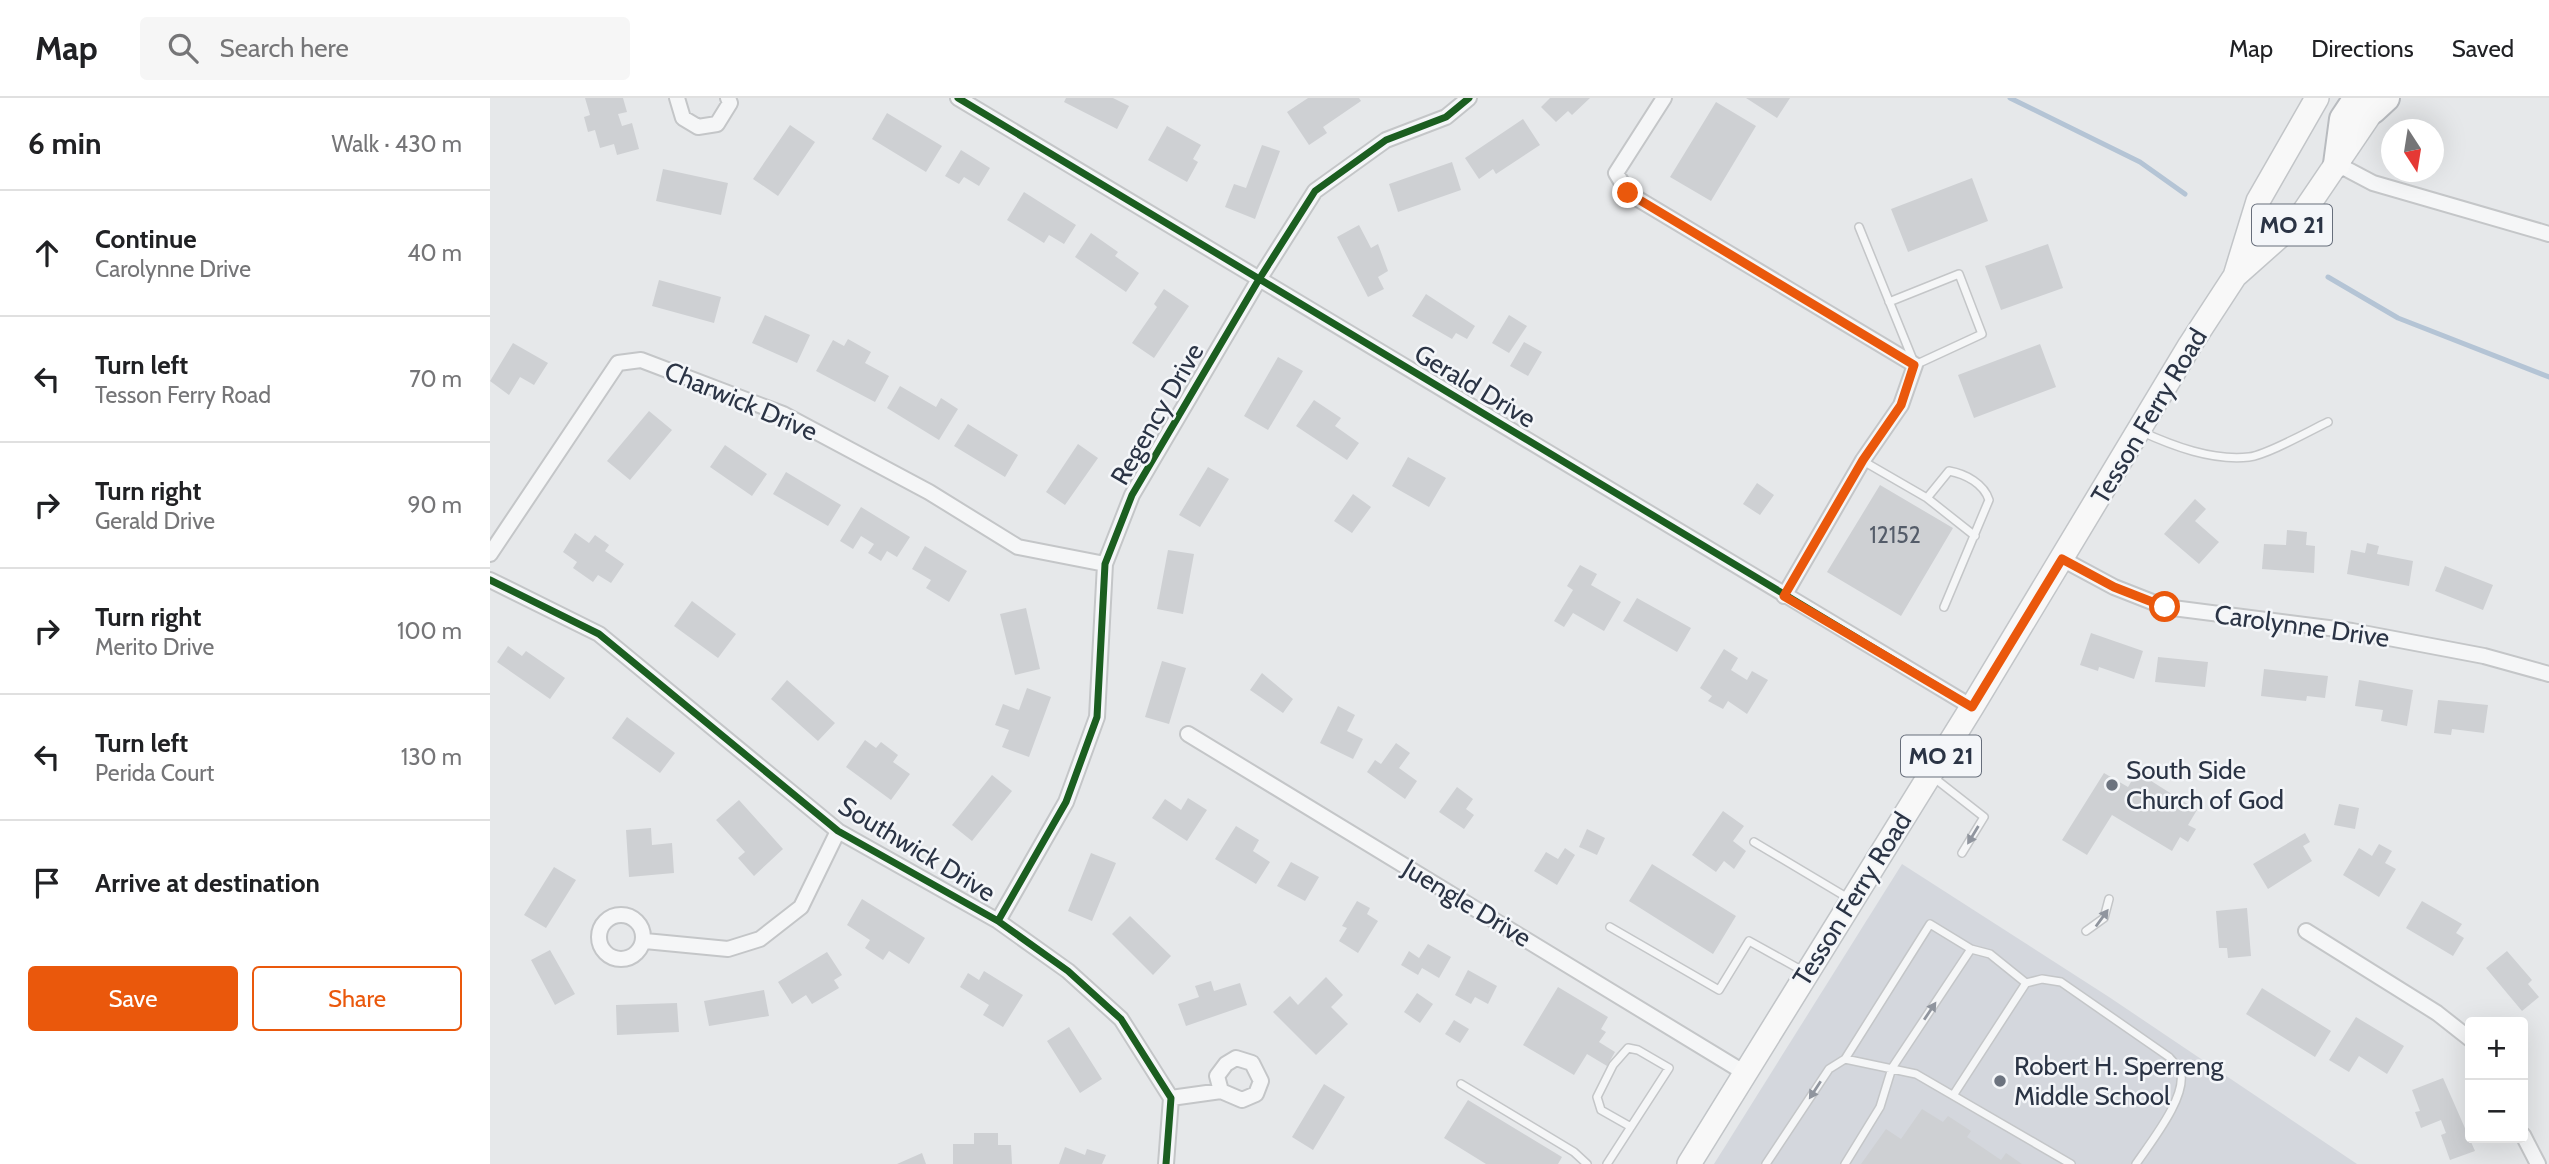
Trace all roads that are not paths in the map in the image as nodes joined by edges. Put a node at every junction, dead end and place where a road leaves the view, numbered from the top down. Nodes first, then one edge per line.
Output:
1 (677, 98) edge
2 (727, 98) edge
3 (958, 98) edge
4 (1469, 98) edge
5 (1664, 98) edge
6 (2317, 98) edge
7 (2374, 101) edge
8 (2337, 164) junction
9 (1859, 227) dead end
10 (2549, 234) edge
11 (2235, 276) junction
12 (1258, 281) junction
13 (1889, 302) junction
14 (1914, 365) junction
15 (2328, 422) dead end
16 (2140, 431) junction
17 (1863, 460) junction
18 (1927, 498) junction
19 (1975, 536) junction
20 (490, 554) edge
21 (2062, 559) junction
22 (1105, 564) junction
23 (490, 580) edge
24 (1784, 596) junction
25 (1944, 607) dead end
26 (2549, 674) edge
27 (1972, 707) junction
28 (1188, 734) dead end
29 (1930, 775) junction
30 (838, 831) junction
31 (1754, 842) dead end
32 (1962, 853) dead end
33 (2109, 899) dead end
34 (1852, 900) junction
35 (998, 921) junction
36 (1610, 927) dead end
37 (2086, 931) dead end
38 (2306, 931) dead end
39 (645, 941) dead end
40 (1971, 949) junction
41 (1807, 973) junction
42 (2026, 983) junction
43 (2465, 1035) edge
44 (1845, 1059) junction
45 (1892, 1068) junction
46 (1745, 1073) junction
47 (1461, 1084) dead end
48 (1222, 1091) dead end
49 (1954, 1094) junction
50 (1171, 1098) junction
51 (1631, 1127) junction
52 (2527, 1143) edge
53 (1166, 1164) edge
54 (1587, 1164) edge
55 (1607, 1164) edge
56 (1689, 1164) edge
57 (1766, 1164) edge
58 (1844, 1164) edge
59 (2071, 1164) edge
60 (2136, 1164) edge
61 (2538, 1164) edge

1 - 2 street
3 - 12 street, Gerald Drive
4 - 12 street, Regency Drive
5 - 14 street
6 - 11 main road, Tesson Ferry Road / MO 21
7 - 8 highway
8 - 10 street
8 - 11 main road, Tesson Ferry Road / MO 21
9 - 13 lane
11 - 16 main road, Tesson Ferry Road / MO 21
12 - 22 street, Regency Drive
12 - 24 street, Gerald Drive
13 - 14 lane
13 - 14 lane
14 - 17 street
15 - 16 lane
16 - 21 main road, Tesson Ferry Road / MO 21
17 - 18 lane
17 - 24 street
18 - 19 lane
18 - 19 lane
19 - 25 lane
20 - 22 street, Charwick Drive
21 - 26 street, Carolynne Drive
21 - 27 main road, Tesson Ferry Road / MO 21
22 - 35 street, Regency Drive
23 - 30 street, Southwick Drive
24 - 27 street, Gerald Drive
27 - 29 main road, Tesson Ferry Road / MO 21
28 - 46 street, Juengle Drive
29 -> 32 lane
29 - 34 main road, Tesson Ferry Road / MO 21
30 - 35 street, Southwick Drive
30 - 39 street
31 - 34 lane
37 -> 33 lane
34 - 41 main road, Tesson Ferry Road / MO 21
35 - 50 street, Southwick Drive
36 - 41 lane
38 - 43 street
40 - 42 lane
40 - 44 lane
45 -> 40 lane
41 - 46 main road, Tesson Ferry Road / MO 21
42 - 49 lane
42 - 60 lane
44 - 45 lane
44 -> 57 lane
45 - 49 lane
45 - 58 lane
46 - 56 main road, Tesson Ferry Road / MO 21
47 - 54 lane
48 - 50 street
49 - 59 lane
50 - 53 street
51 - 51 lane
51 - 55 lane
52 - 61 street

